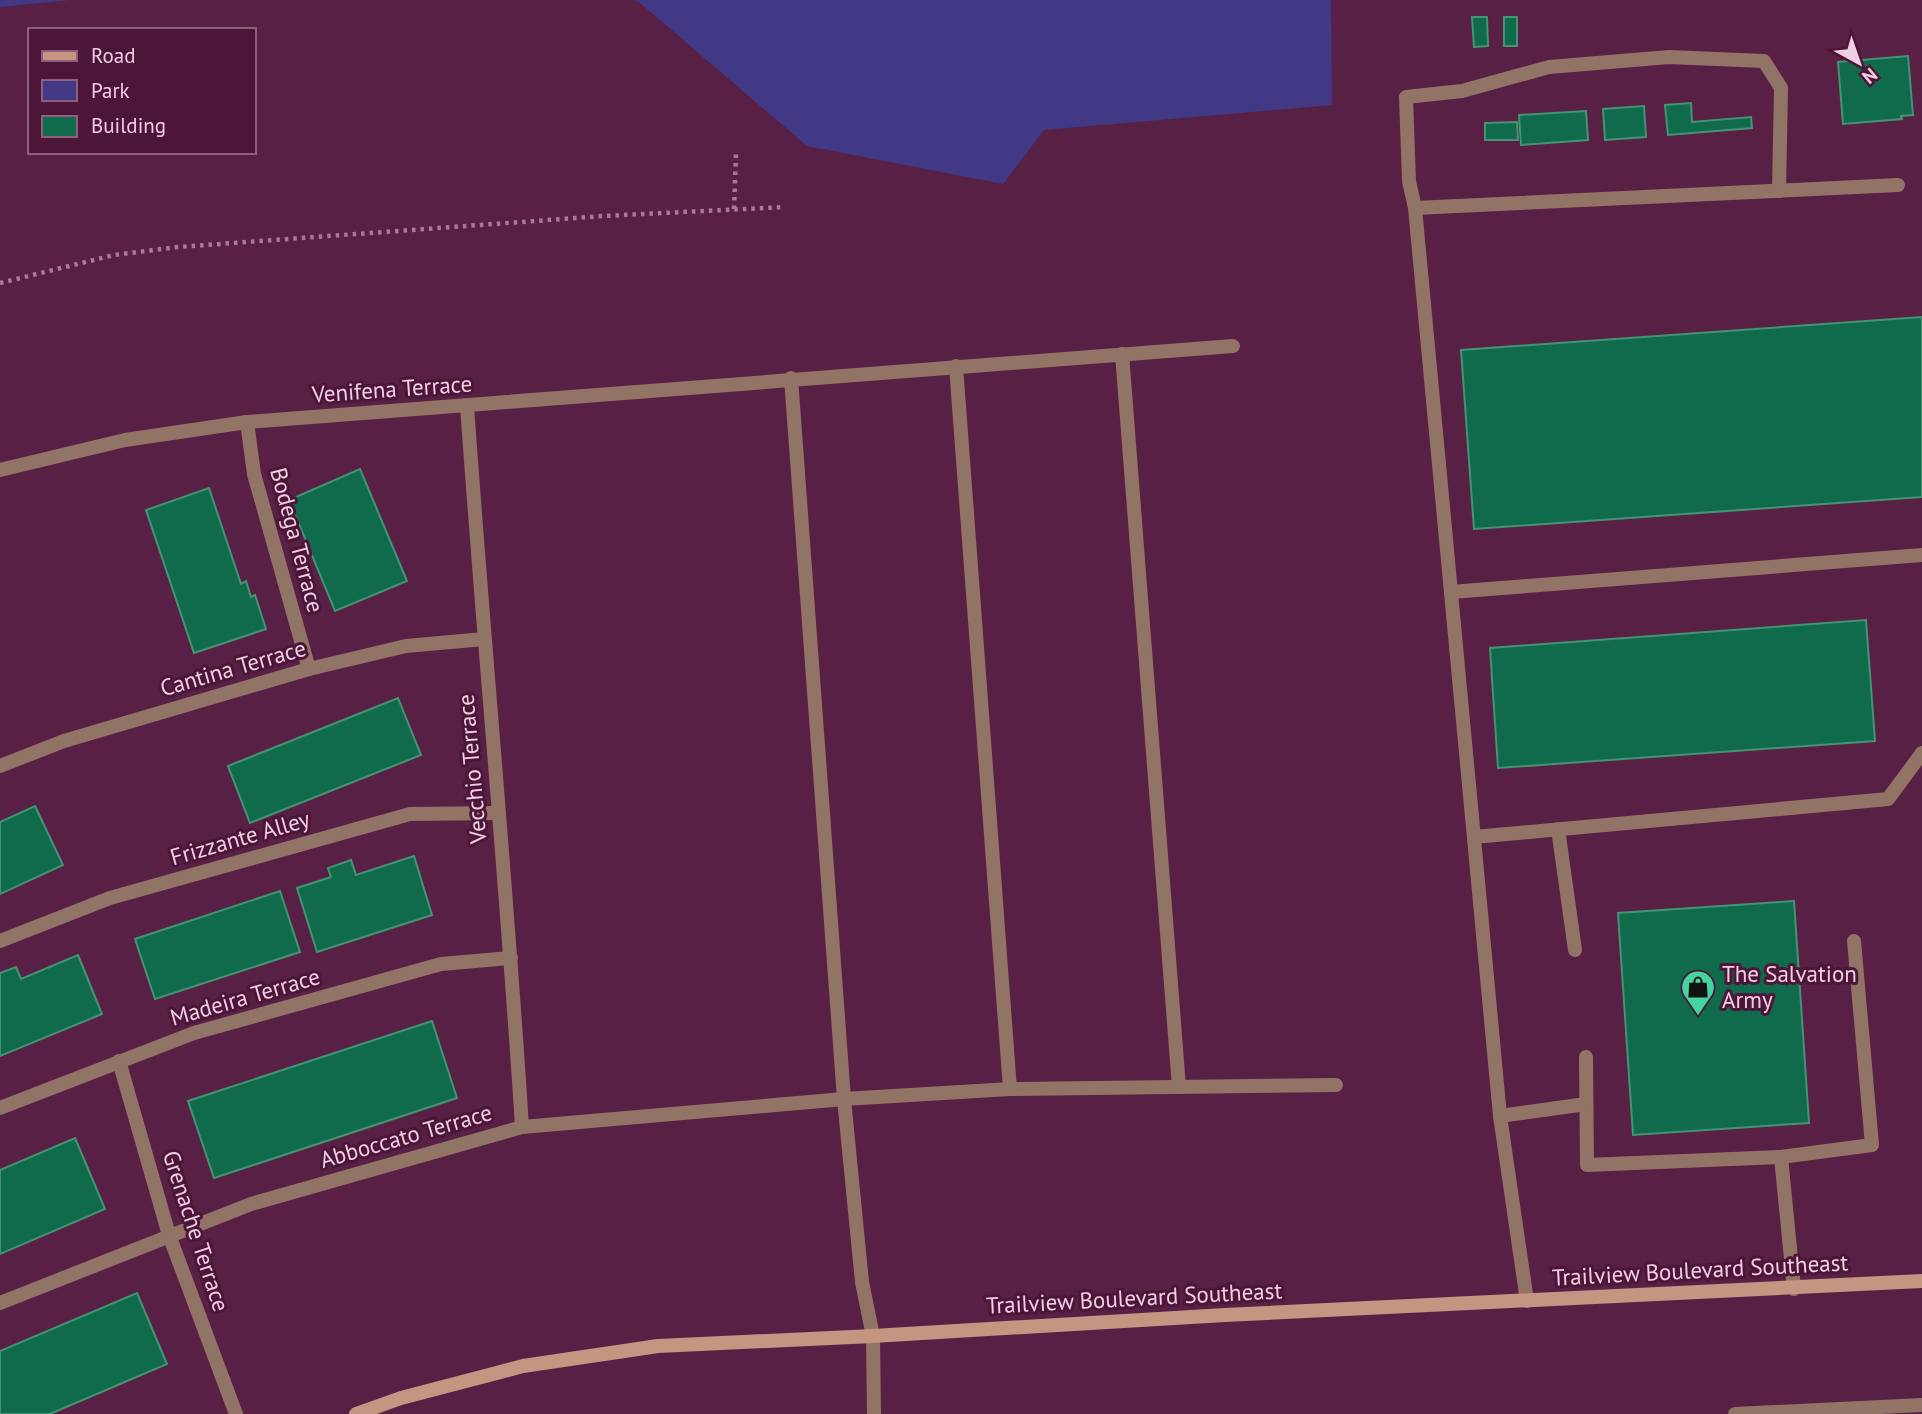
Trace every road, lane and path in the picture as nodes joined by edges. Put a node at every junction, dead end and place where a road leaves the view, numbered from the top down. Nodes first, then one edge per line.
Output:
1 (736, 154) dead end
2 (1898, 185) dead end
3 (1779, 191) junction
4 (785, 207) dead end
5 (1415, 208) junction
6 (734, 209) junction
7 (0, 283) edge
8 (1234, 346) dead end
9 (1122, 354) junction
10 (956, 366) junction
11 (791, 378) junction
12 (467, 406) junction
13 (247, 422) junction
14 (0, 470) edge
15 (1922, 555) edge
16 (1451, 592) junction
17 (484, 639) junction
18 (309, 669) junction
19 (1922, 753) edge
20 (0, 766) edge
21 (499, 813) junction
22 (1558, 829) junction
23 (1474, 837) junction
24 (1854, 941) dead end
25 (0, 942) edge
26 (1575, 950) dead end
27 (511, 958) junction
28 (1586, 1057) dead end
29 (120, 1060) junction
30 (1336, 1085) dead end
31 (1179, 1087) junction
32 (1010, 1089) junction
33 (844, 1099) junction
34 (1586, 1104) junction
35 (0, 1108) edge
36 (1500, 1116) junction
37 (522, 1127) junction
38 (1781, 1157) junction
39 (169, 1235) junction
40 (1922, 1281) edge
41 (1794, 1289) junction
42 (1527, 1301) junction
43 (0, 1303) edge
44 (873, 1336) junction
45 (1922, 1405) edge
46 (236, 1414) edge
47 (356, 1414) edge
48 (874, 1414) edge
49 (1735, 1414) edge

1 - 6 path
2 - 3 street
3 - 5 street
3 - 5 street
4 - 6 path
5 - 16 street
6 - 7 path
8 - 9 street, Venifena Terrace
9 - 10 street, Venifena Terrace
9 - 31 street
10 - 11 street, Venifena Terrace
10 - 32 street
11 - 12 street, Venifena Terrace
11 - 33 street
12 - 13 street, Venifena Terrace
12 - 17 street, Vecchio Terrace
13 - 14 street, Venifena Terrace
13 - 18 street, Bodega Terrace
15 - 16 street
16 - 23 street
17 - 18 street, Cantina Terrace
17 - 21 street, Vecchio Terrace
18 - 20 street, Cantina Terrace
19 - 22 street
21 - 25 street, Frizzante Alley
21 - 27 street, Vecchio Terrace
22 - 23 street
22 - 26 street
23 - 36 street
24 - 38 street
27 - 29 street, Madeira Terrace
27 - 37 street, Vecchio Terrace
28 - 34 street
29 - 35 street, Madeira Terrace
29 - 39 street, Grenache Terrace
30 - 31 street, Abboccato Terrace
31 - 32 street, Abboccato Terrace
32 - 33 street, Abboccato Terrace
33 - 37 street, Abboccato Terrace
33 - 44 street
34 - 36 street
34 - 38 street
36 - 42 street
37 - 39 street, Abboccato Terrace
38 - 41 street
39 - 43 street, Abboccato Terrace
39 - 46 street, Grenache Terrace
40 - 41 street, Trailview Boulevard Southeast
41 - 42 street, Trailview Boulevard Southeast
42 - 44 street, Trailview Boulevard Southeast
44 - 47 street, Trailview Boulevard Southeast
44 - 48 street
45 - 49 street

